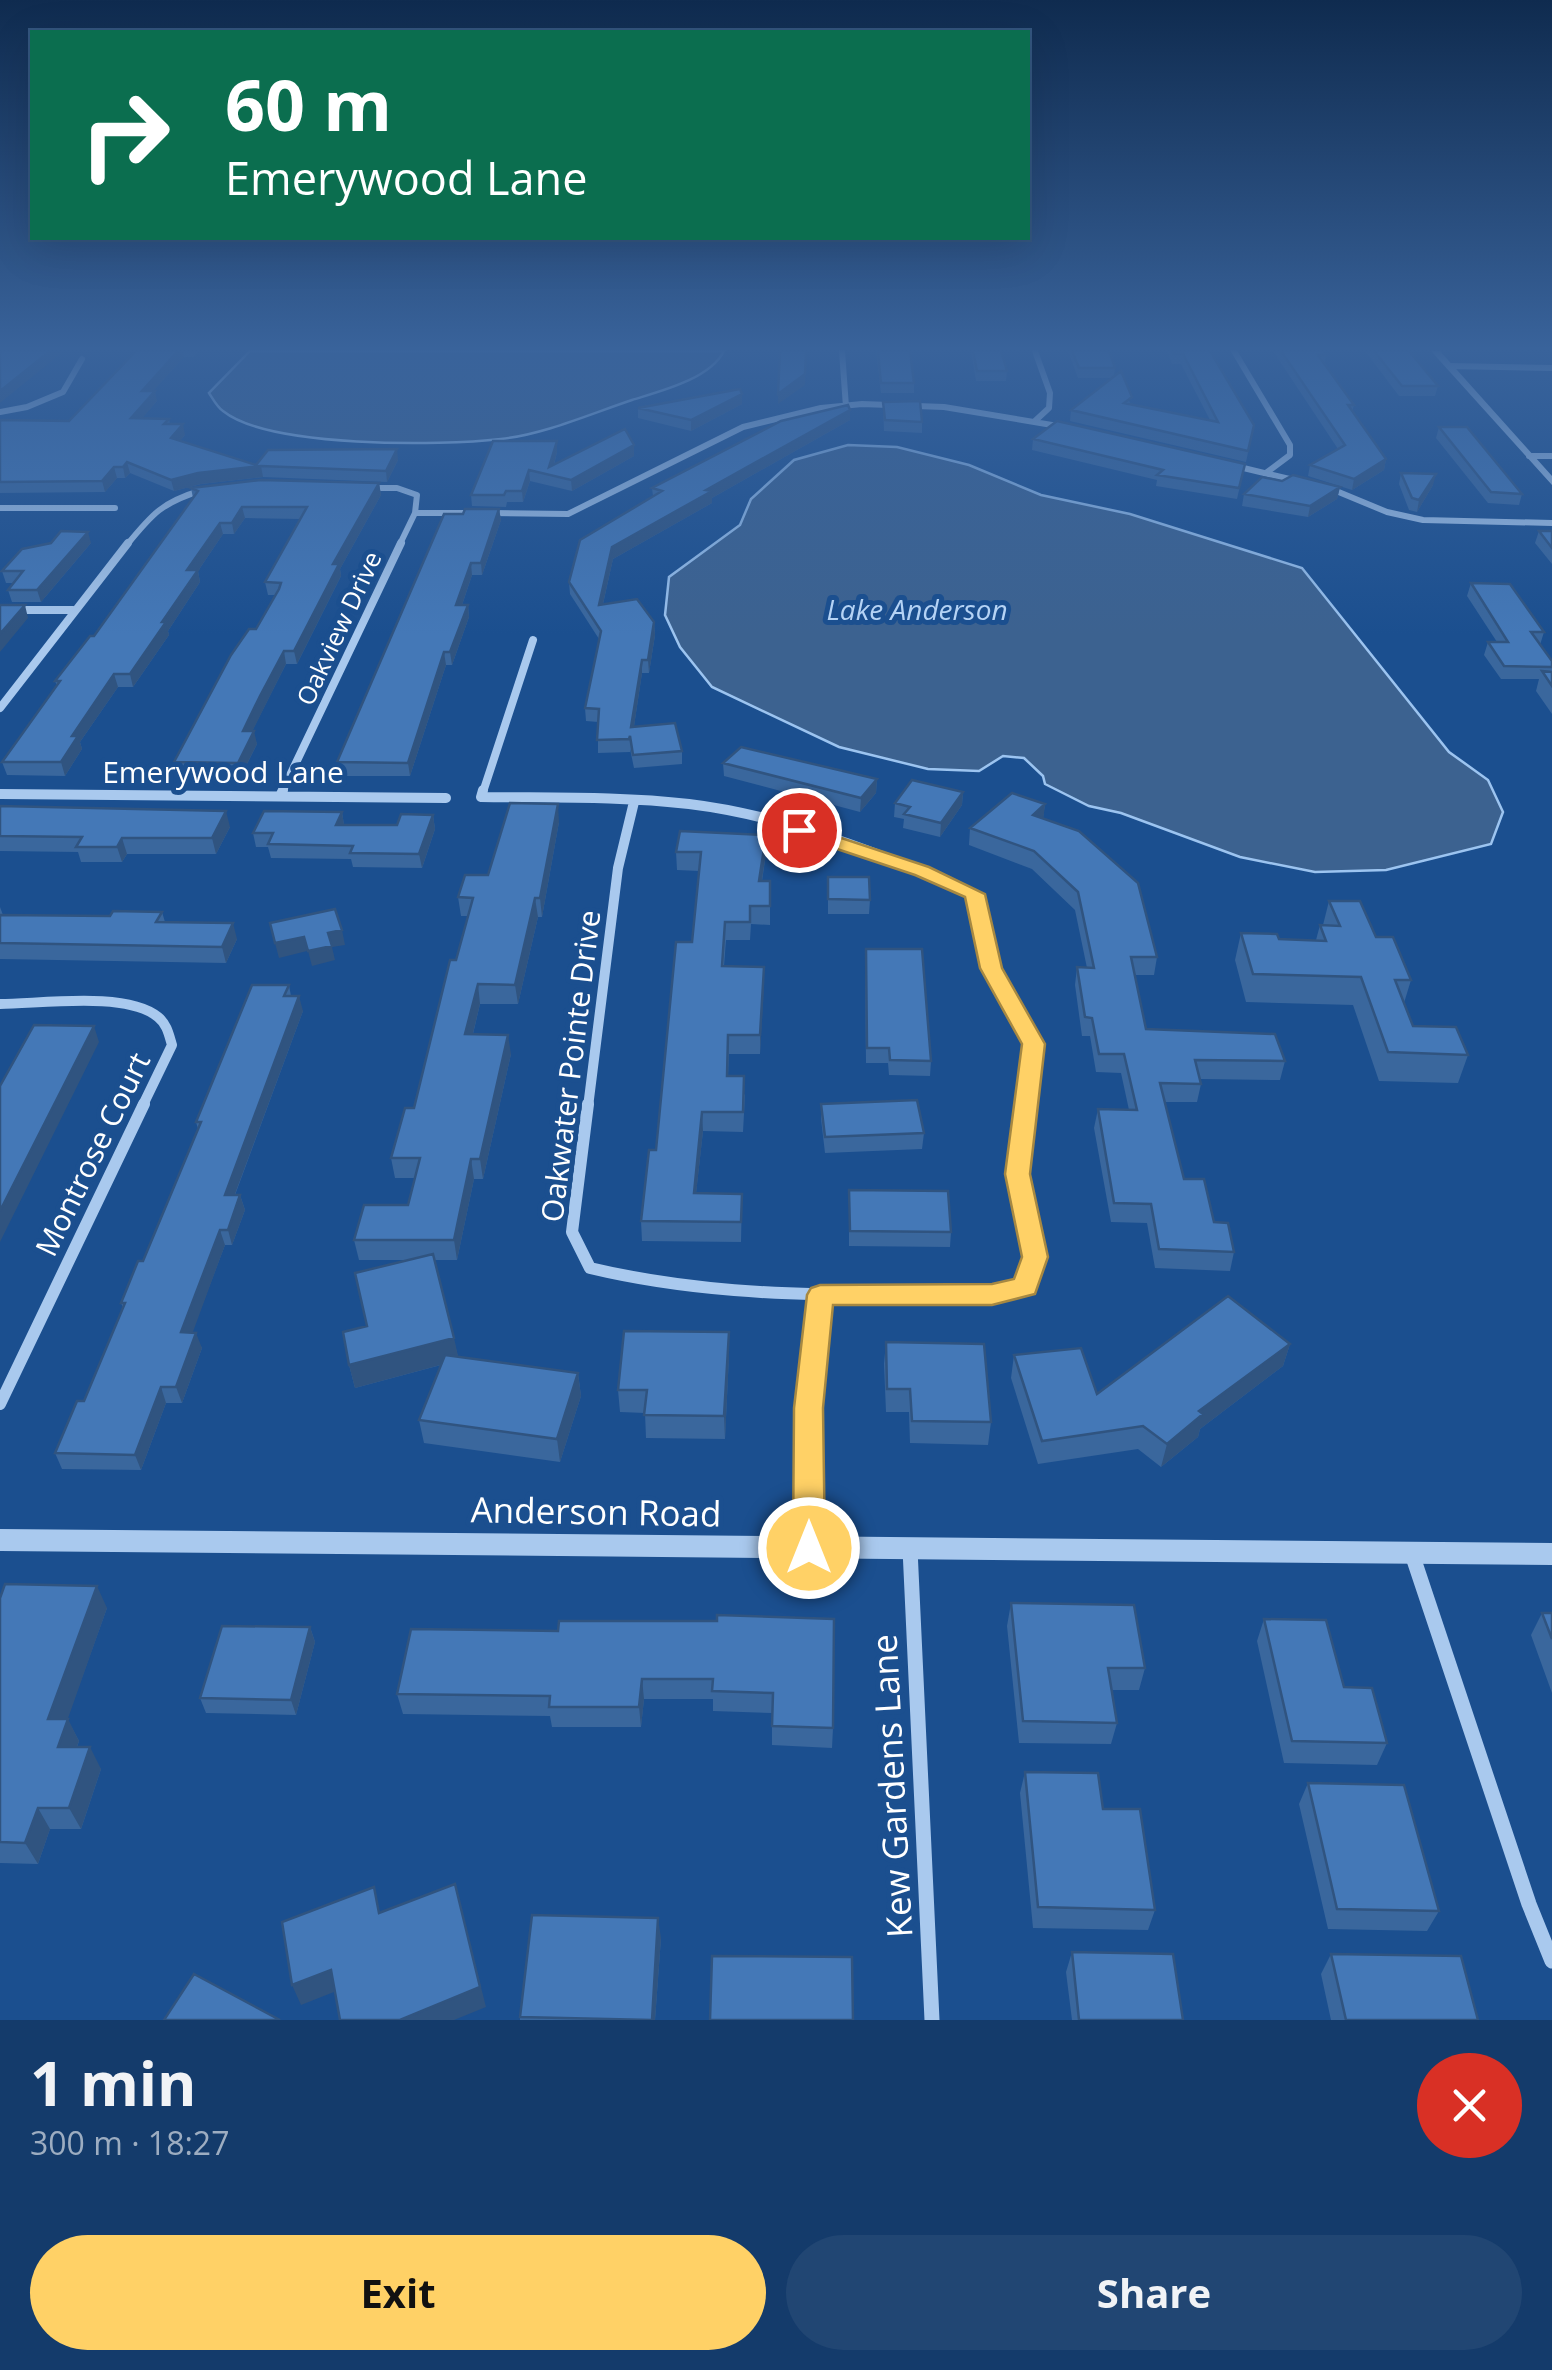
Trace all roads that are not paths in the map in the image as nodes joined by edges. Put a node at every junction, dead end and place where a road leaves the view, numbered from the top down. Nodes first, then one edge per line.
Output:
1 (706, 445) edge
2 (1290, 445) edge
3 (1519, 445) edge
4 (1529, 456) junction
5 (1552, 456) edge
6 (1228, 464) edge
7 (1266, 474) junction
8 (1552, 482) edge
9 (358, 488) edge
10 (209, 489) edge
11 (0, 508) edge
12 (115, 508) dead end
13 (415, 513) junction
14 (1552, 522) edge
15 (0, 610) edge
16 (72, 610) junction
17 (534, 640) dead end
18 (0, 708) edge
19 (0, 794) edge
20 (280, 796) junction
21 (446, 798) dead end
22 (634, 802) junction
23 (0, 1004) edge
24 (820, 1295) junction
25 (0, 1404) edge
26 (0, 1540) edge
27 (809, 1548) junction
28 (910, 1549) junction
29 (1412, 1554) junction
30 (1552, 1554) edge
31 (1552, 1961) edge
32 (932, 2020) edge

1 - 13 street
2 - 7 street
3 - 4 street
4 - 5 street
4 - 8 street
6 - 7 street
7 - 14 street
9 - 13 street
10 - 16 street
11 - 12 street
13 - 20 street, Oakview Drive
15 - 16 street
16 - 18 street
17 - 22 street
19 - 20 street, Emerywood Lane
20 - 21 street, Emerywood Lane
22 - 24 street, Oakwater Pointe Drive
22 - 24 street
23 - 25 street, Montrose Court
24 - 27 street
26 - 27 street, Anderson Road
27 - 28 street, Anderson Road
28 - 29 street, Anderson Road
28 - 32 street, Kew Gardens Lane
29 - 30 street, Anderson Road
29 - 31 street

